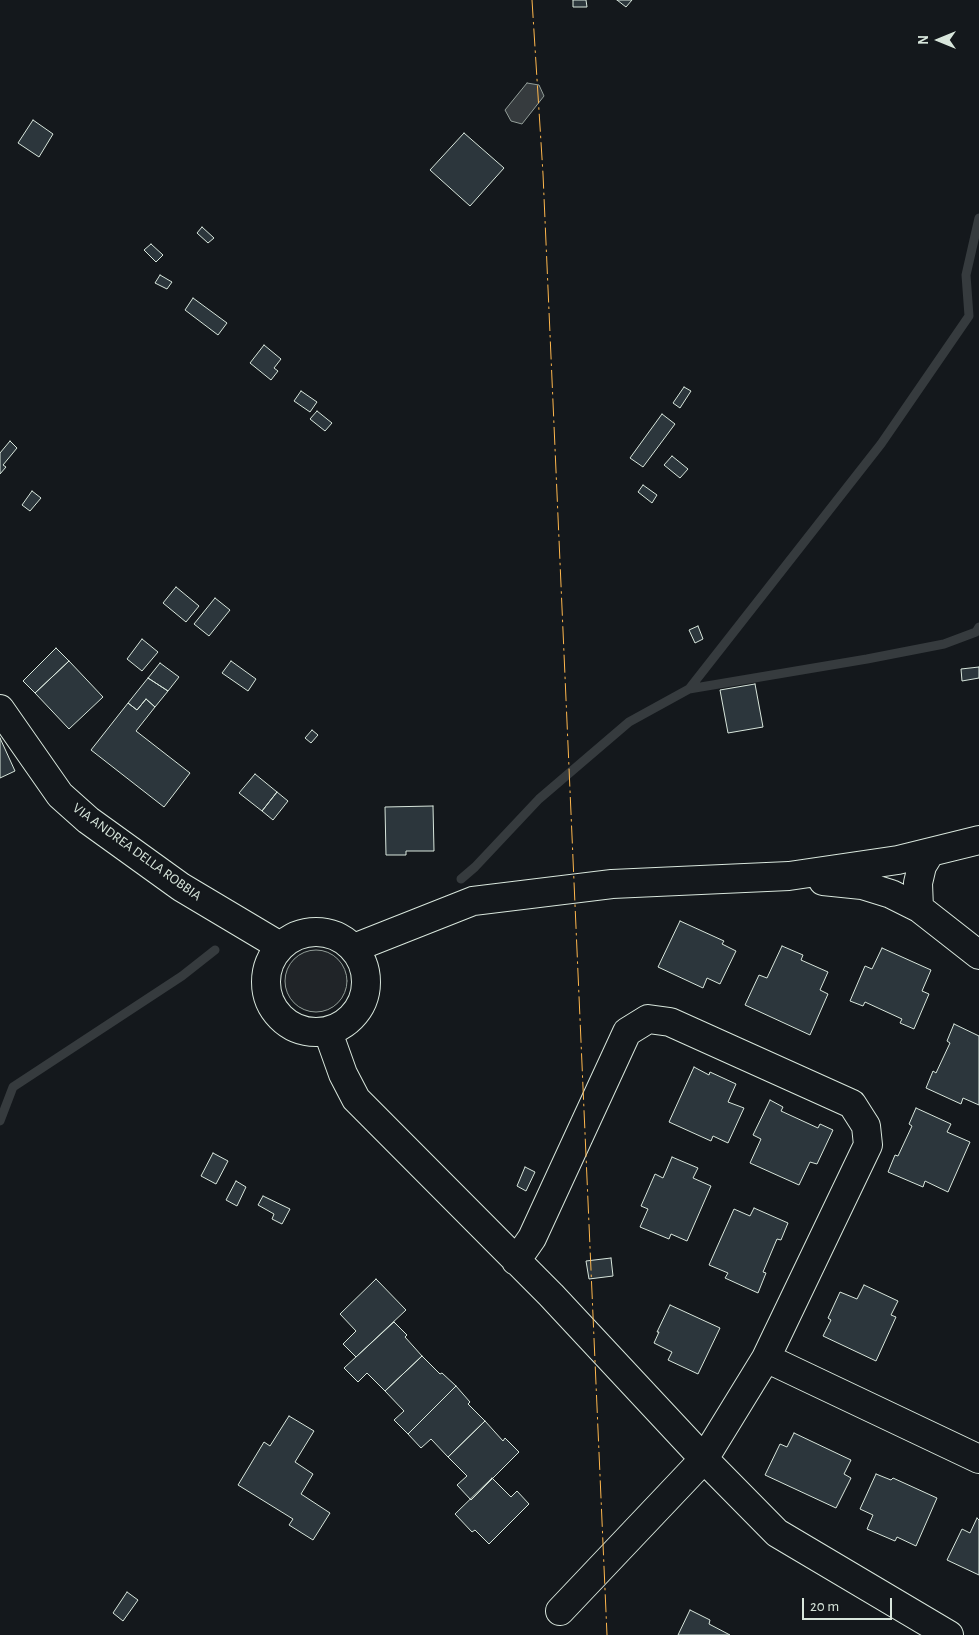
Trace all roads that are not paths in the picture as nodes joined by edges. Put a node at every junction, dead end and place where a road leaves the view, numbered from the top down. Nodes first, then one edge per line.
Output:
1 (0, 709) edge
2 (979, 840) edge
3 (930, 852) junction
4 (789, 876) junction
5 (919, 908) junction
6 (280, 946) junction
7 (354, 948) junction
8 (979, 955) edge
9 (328, 1032) junction
10 (516, 1261) junction
11 (766, 1358) junction
12 (979, 1458) edge
13 (704, 1459) junction
14 (560, 1611) dead end
15 (949, 1635) edge

1 - 6 street, VIA ANDREA DELLA ROBBIA
2 - 3 street
3 - 4 street
3 - 5 street
4 - 5 street
4 - 7 street
5 - 8 street
6 - 7 street
6 - 9 street
7 - 9 street
9 - 10 street
10 - 11 street
10 - 13 street
11 - 12 street
11 - 13 street
13 - 14 street
13 - 15 street

